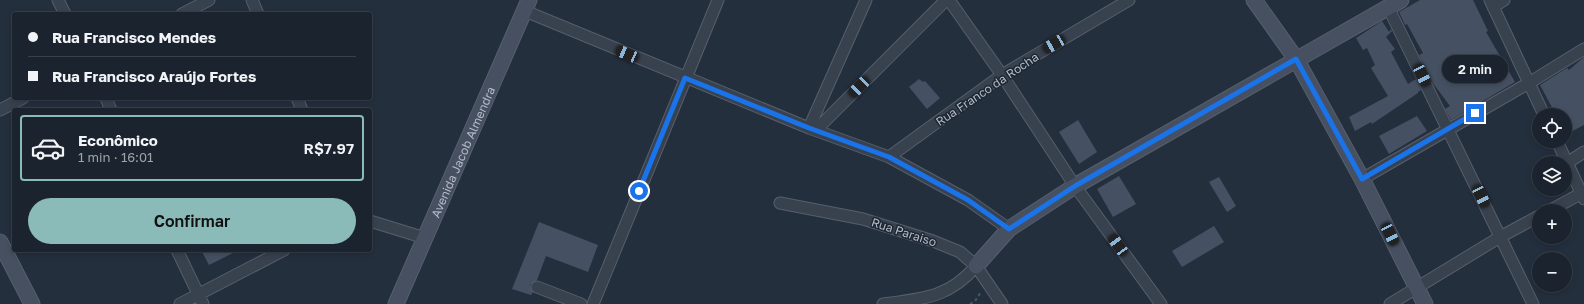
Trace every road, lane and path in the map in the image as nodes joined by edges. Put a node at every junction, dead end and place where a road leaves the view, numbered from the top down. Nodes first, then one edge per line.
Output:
1 (58, 0) edge
2 (209, 0) edge
3 (252, 0) edge
4 (718, 0) edge
5 (866, 0) edge
6 (948, 0) edge
7 (1129, 0) edge
8 (1254, 0) edge
9 (1504, 0) edge
10 (1491, 3) edge
11 (1395, 4) edge
12 (527, 5) edge
13 (64, 12) edge
14 (186, 12) edge
15 (257, 12) edge
16 (1584, 49) edge
17 (1296, 59) junction
18 (1002, 75) junction
19 (685, 78) junction
20 (1529, 83) junction
21 (19, 100) edge
22 (1541, 108) edge
23 (0, 110) edge
24 (812, 129) junction
25 (1448, 129) junction
26 (1584, 152) edge
27 (889, 157) junction
28 (1572, 159) edge
29 (1572, 173) edge
30 (1362, 179) junction
31 (1075, 186) junction
32 (1583, 196) edge
33 (780, 203) dead end
34 (1565, 204) edge
35 (1532, 220) edge
36 (372, 222) edge
37 (1009, 229) junction
38 (1500, 237) junction
39 (425, 238) junction
40 (0, 242) edge
41 (178, 252) edge
42 (281, 252) edge
43 (976, 266) junction
44 (988, 282) junction
45 (537, 287) dead end
46 (1417, 288) junction
47 (200, 299) edge
48 (32, 304) edge
49 (180, 304) edge
50 (396, 304) edge
51 (581, 304) edge
52 (593, 304) edge
53 (883, 304) edge
54 (970, 304) edge
55 (1002, 304) edge
56 (1161, 304) edge
57 (1390, 304) edge
58 (1425, 304) edge
59 (1533, 304) edge

1 - 13 street
2 - 14 street
3 - 15 street
4 - 19 street
5 - 24 street
6 - 18 street
6 - 24 street
7 - 18 street, Rua Franco da Rocha
8 - 17 street
9 - 10 street
10 - 20 street
11 - 17 street
11 - 25 street
12 - 19 street
12 - 39 street, Avenida Jacob Almendra
16 - 20 street
17 - 30 street
17 - 31 street
18 - 27 street, Rua Franco da Rocha
18 - 31 street
19 - 24 street
19 - 52 street
20 - 22 street
20 - 25 street
21 - 23 street
24 - 27 street
25 - 30 street
25 - 38 street
26 - 28 street
27 - 37 street
29 - 32 street
30 - 46 street
31 - 37 street
31 - 56 street
32 - 34 street
33 - 43 street, Rua Paraiso
35 - 38 street
36 - 39 street
37 - 43 street
38 - 46 street
38 - 59 street
39 - 50 street, Avenida Jacob Almendra
40 - 48 street
41 - 47 street
42 - 47 street
43 - 44 street, Rua Paraiso
43 - 53 street
44 - 54 path
44 - 55 street, Rua Paraiso
45 - 51 street
46 - 57 street
46 - 58 street
47 - 49 street

